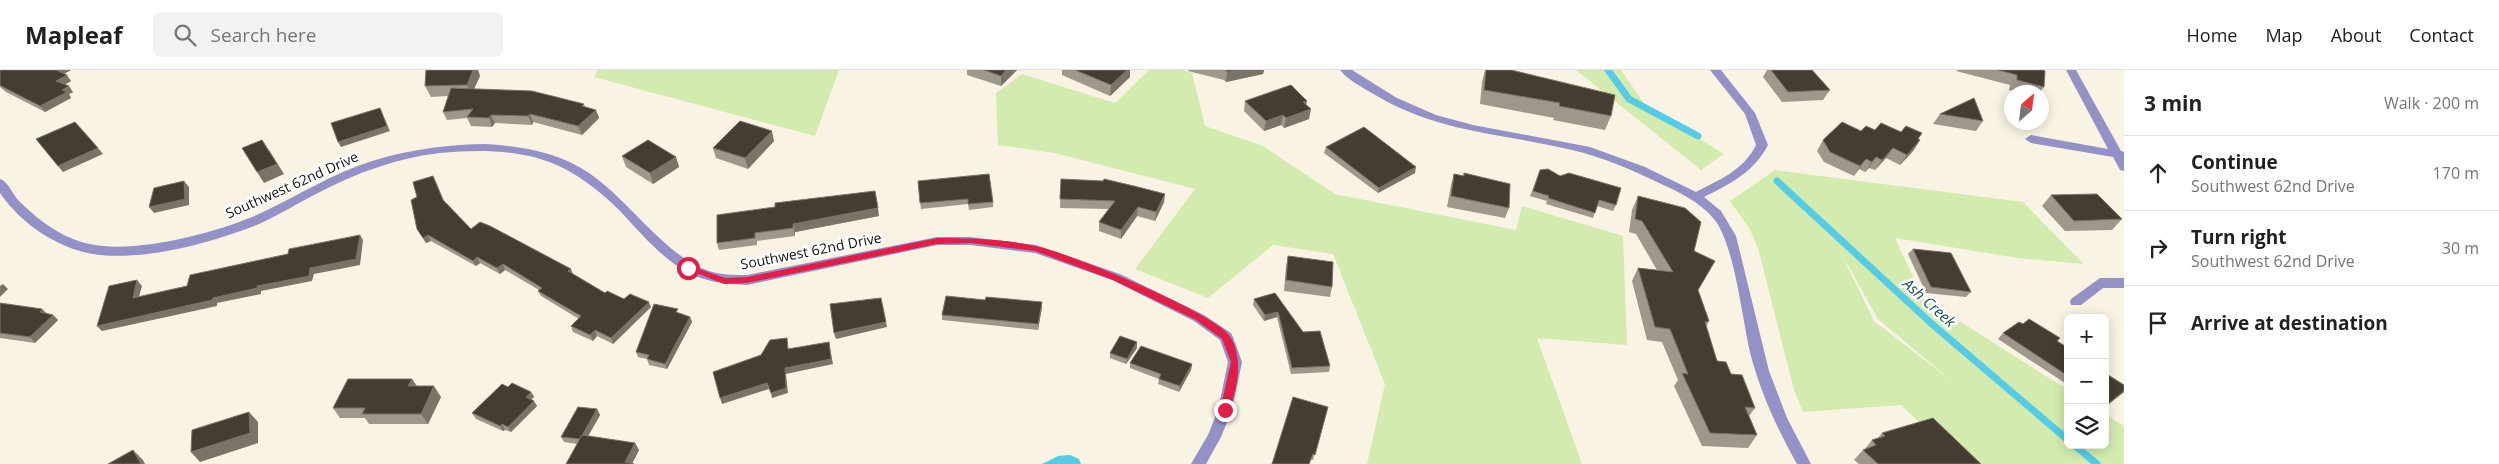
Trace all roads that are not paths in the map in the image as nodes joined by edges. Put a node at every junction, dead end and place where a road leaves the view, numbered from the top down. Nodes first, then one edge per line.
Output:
1 (1346, 70) edge
2 (1715, 70) edge
3 (2071, 70) edge
4 (2031, 138) dead end
5 (2121, 155) edge
6 (2124, 167) edge
7 (0, 183) edge
8 (1697, 196) junction
9 (2124, 283) edge
10 (2076, 302) dead end
11 (1198, 464) edge
12 (1804, 464) edge

1 - 8 street
2 - 8 street
3 - 5 street
4 - 5 street
5 - 6 street
7 - 11 street, Southwest 62nd Drive
8 - 12 street
9 - 10 street

